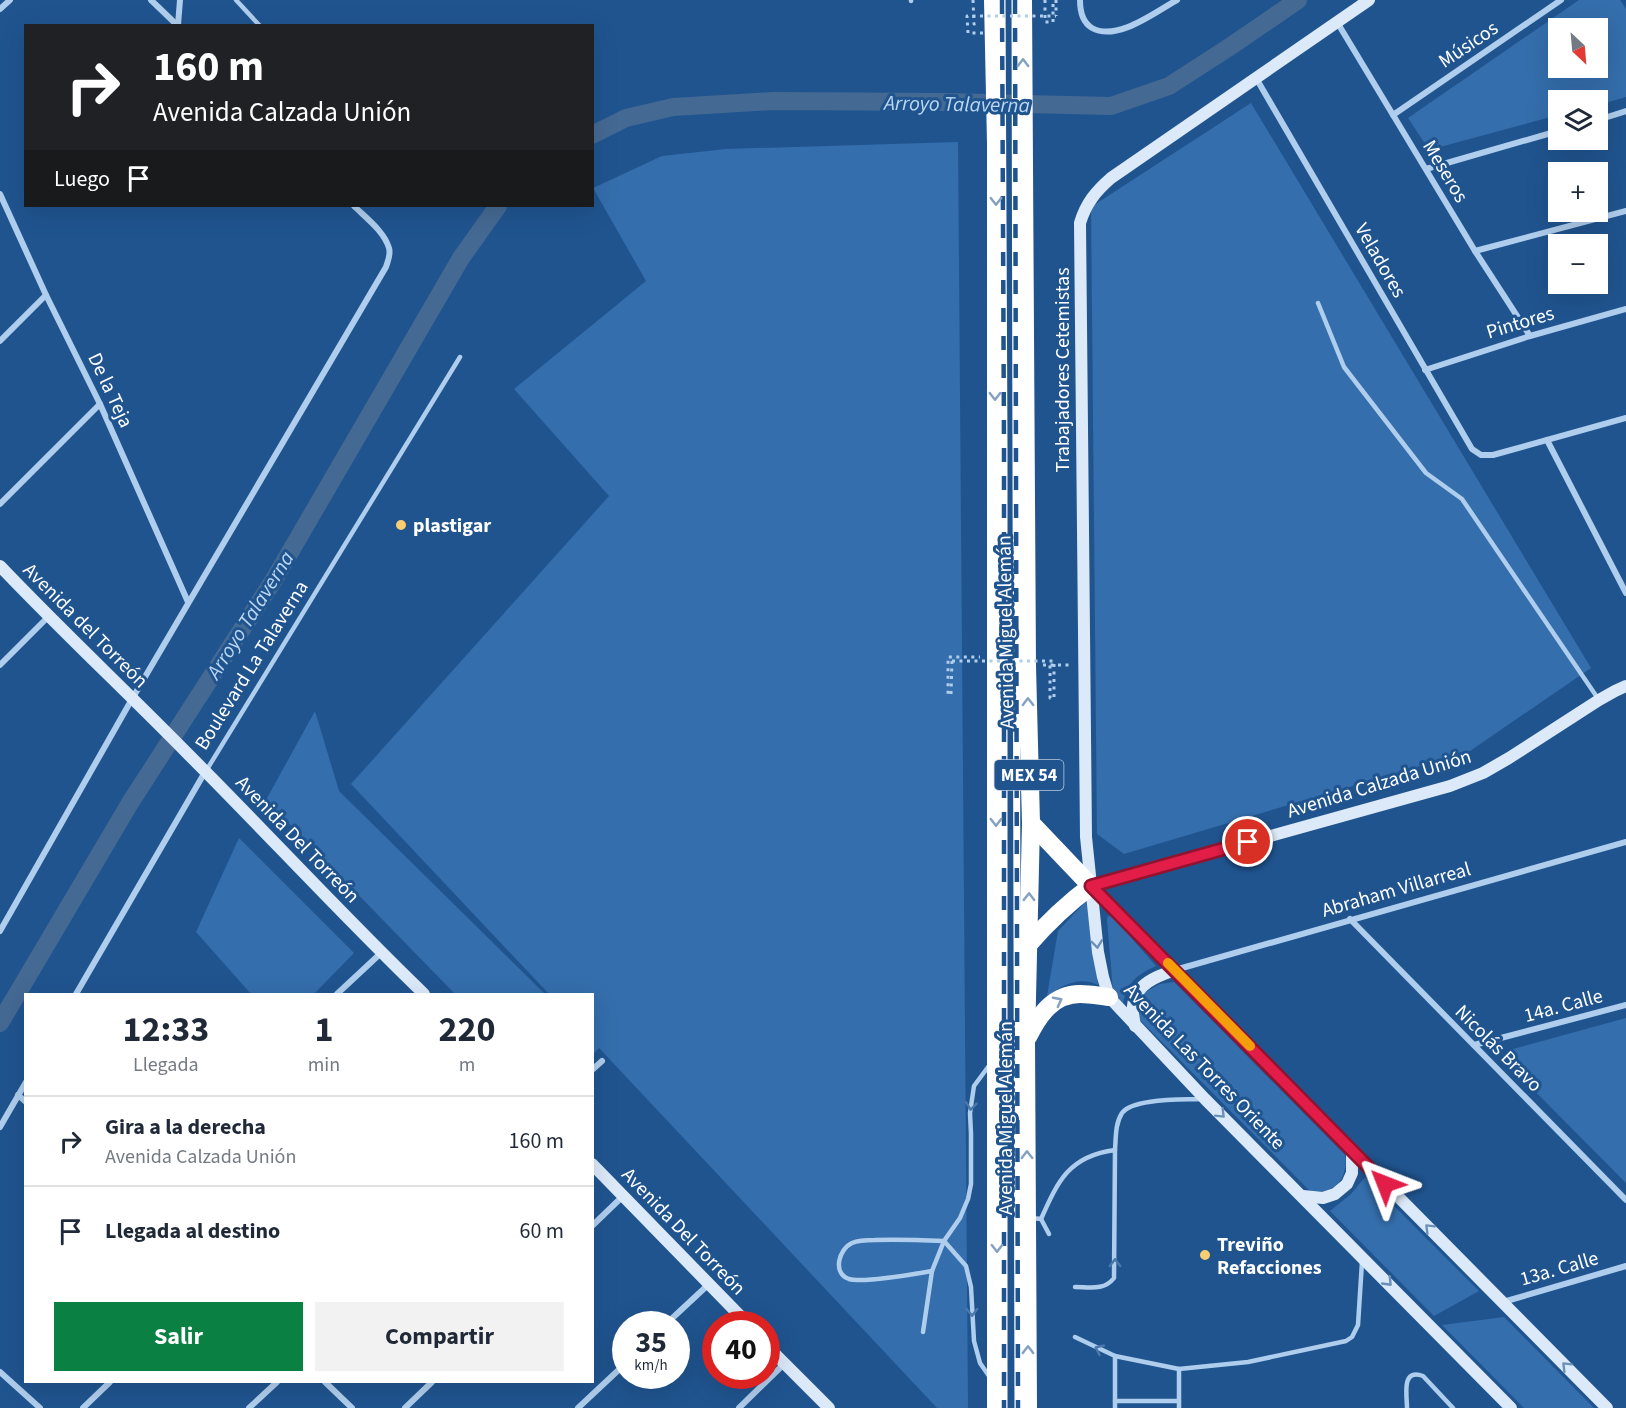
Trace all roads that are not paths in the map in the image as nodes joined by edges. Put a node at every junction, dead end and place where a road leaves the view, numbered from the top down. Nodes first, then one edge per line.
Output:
1 (10, 0) edge
2 (151, 0) edge
3 (180, 0) edge
4 (236, 0) edge
5 (993, 0) edge
6 (1023, 0) edge
7 (1080, 0) edge
8 (1177, 0) edge
9 (1369, 0) edge
10 (1561, 0) edge
11 (0, 9) edge
12 (1337, 22) junction
13 (177, 24) edge
14 (178, 24) edge
15 (258, 24) edge
16 (1256, 78) junction
17 (1626, 111) edge
18 (1394, 115) junction
19 (1608, 117) edge
20 (1548, 134) edge
21 (1426, 169) junction
22 (0, 194) edge
23 (355, 207) edge
24 (1626, 211) edge
25 (1475, 251) junction
26 (46, 295) junction
27 (1318, 303) dead end
28 (1626, 309) edge
29 (1530, 336) junction
30 (0, 341) edge
31 (460, 357) dead end
32 (1425, 370) junction
33 (100, 404) junction
34 (1626, 418) edge
35 (1547, 440) junction
36 (0, 504) edge
37 (0, 566) edge
38 (1626, 593) edge
39 (188, 602) junction
40 (48, 617) junction
41 (0, 665) edge
42 (1626, 686) edge
43 (132, 699) junction
44 (1599, 700) junction
45 (146, 711) joint
46 (206, 772) junction
47 (1030, 823) junction
48 (1626, 842) edge
49 (1091, 886) junction
50 (1350, 919) junction
51 (0, 932) edge
52 (1028, 945) junction
53 (381, 953) junction
54 (1175, 970) junction
55 (77, 993) edge
56 (339, 993) edge
57 (423, 993) edge
58 (1109, 998) junction
59 (1626, 1005) edge
60 (1135, 1026) junction
61 (1026, 1041) junction
62 (1474, 1045) junction
63 (996, 1055) junction
64 (602, 1061) dead end
65 (594, 1068) edge
66 (24, 1085) edge
67 (18, 1095) junction
68 (1205, 1099) junction
69 (24, 1100) edge
70 (0, 1127) edge
71 (1114, 1150) junction
72 (1352, 1150) junction
73 (594, 1166) edge
74 (623, 1196) junction
75 (1303, 1196) junction
76 (1626, 1200) edge
77 (1034, 1218) junction
78 (594, 1224) edge
79 (1049, 1234) dead end
80 (944, 1241) junction
81 (1362, 1256) junction
82 (1626, 1266) edge
83 (932, 1271) junction
84 (710, 1284) junction
85 (1075, 1287) dead end
86 (1502, 1302) junction
87 (680, 1311) edge
88 (736, 1311) edge
89 (923, 1332) dead end
90 (1074, 1337) dead end
91 (1115, 1356) junction
92 (780, 1360) edge
93 (784, 1364) junction
94 (1179, 1369) junction
95 (0, 1372) edge
96 (612, 1376) edge
97 (109, 1383) edge
98 (276, 1383) edge
99 (326, 1383) edge
100 (431, 1383) edge
101 (996, 1385) junction
102 (1115, 1401) junction
103 (1179, 1401) junction
104 (40, 1408) edge
105 (82, 1408) edge
106 (249, 1408) edge
107 (352, 1408) edge
108 (405, 1408) edge
109 (578, 1408) edge
110 (739, 1408) edge
111 (829, 1408) edge
112 (996, 1408) edge
113 (1028, 1408) edge
114 (1115, 1408) edge
115 (1179, 1408) edge
116 (1407, 1408) edge
117 (1453, 1408) edge
118 (1511, 1408) edge
119 (1607, 1408) edge

1 - 11 street
2 - 13 street
3 - 14 street
4 - 15 lane
5 -> 63 highway, Avenida Miguel Alemán / MEX 54
47 -> 6 highway, Avenida Miguel Alemán / MEX 54
7 - 8 street
9 - 12 street, Trabajadores Cetemistas
10 - 18 street, Músicos
12 - 16 street, Trabajadores Cetemistas
12 - 18 street, Meseros
16 - 32 street, Veladores
16 - 49 street, Trabajadores Cetemistas
17 - 19 street
18 - 21 street, Meseros
20 - 21 street
21 - 25 street, Meseros
22 - 26 street, De la Teja
23 - 39 street
24 - 25 street
25 - 29 street, Meseros
26 - 30 street
26 - 33 street, De la Teja
27 - 44 lane
28 - 29 street, Pintores
29 - 32 street, Pintores
31 - 46 lane, Boulevard La Talaverna
32 - 35 street, Veladores
33 - 36 street
33 - 39 street, De la Teja
34 - 35 street
35 - 38 street
37 - 40 street, Avenida del Torreón
39 - 43 street
40 - 41 street
40 - 43 street, Avenida del Torreón
42 - 44 street, Avenida Calzada Unión
43 - 45 street, Avenida del Torreón
43 - 51 street
44 - 49 street, Avenida Calzada Unión
45 - 46 street, Avenida Del Torreón
46 - 53 street, Avenida Del Torreón
46 - 55 street, Boulevard La Talaverna
47 - 49 highway
52 -> 47 highway, Avenida Miguel Alemán / MEX 54
48 - 50 street, Abraham Villarreal
49 - 52 highway
49 - 54 street
49 -> 58 street, Avenida Las Torres Oriente
50 - 54 street, Abraham Villarreal
50 - 62 street, Nicolás Bravo
52 - 61 highway, Avenida Miguel Alemán / MEX 54
53 - 56 street
53 - 57 street, Avenida Del Torreón
54 - 60 street
54 - 72 street
58 - 60 street, Avenida Las Torres Oriente
61 -> 58 highway
59 - 62 street, 14a. Calle
60 - 68 street, Avenida Las Torres Oriente
77 -> 61 highway, Avenida Miguel Alemán / MEX 54
62 - 76 street, Nicolás Bravo
63 -> 80 lane
63 -> 101 highway, Avenida Miguel Alemán / MEX 54
64 - 65 street
66 - 67 street
67 - 69 street
67 - 70 street
68 - 71 lane
68 -> 75 street, Avenida Las Torres Oriente
71 - 77 lane
85 -> 71 lane
72 - 75 street
86 -> 72 street
73 - 74 street, Avenida Del Torreón
74 - 78 street
74 - 84 street, Avenida Del Torreón
75 - 81 street, Avenida Las Torres Oriente
77 - 79 lane
113 -> 77 highway, Avenida Miguel Alemán / MEX 54
80 - 83 lane
80 - 83 lane
80 -> 101 lane
81 - 94 lane
81 -> 118 street, Avenida Las Torres Oriente
82 - 86 street, 13a. Calle
83 - 89 lane
84 - 87 street
84 - 88 street, Avenida Del Torreón
119 -> 86 street
91 -> 90 lane
91 - 94 lane
91 - 102 lane
92 - 93 street
93 - 110 street
93 - 111 street
94 - 103 lane
95 - 104 street
96 - 109 street
97 - 105 street
98 - 106 street
99 - 107 street
100 - 108 street
101 - 112 highway, Avenida Miguel Alemán / MEX 54
102 - 103 lane
102 - 114 lane
103 - 115 lane
116 - 117 lane

